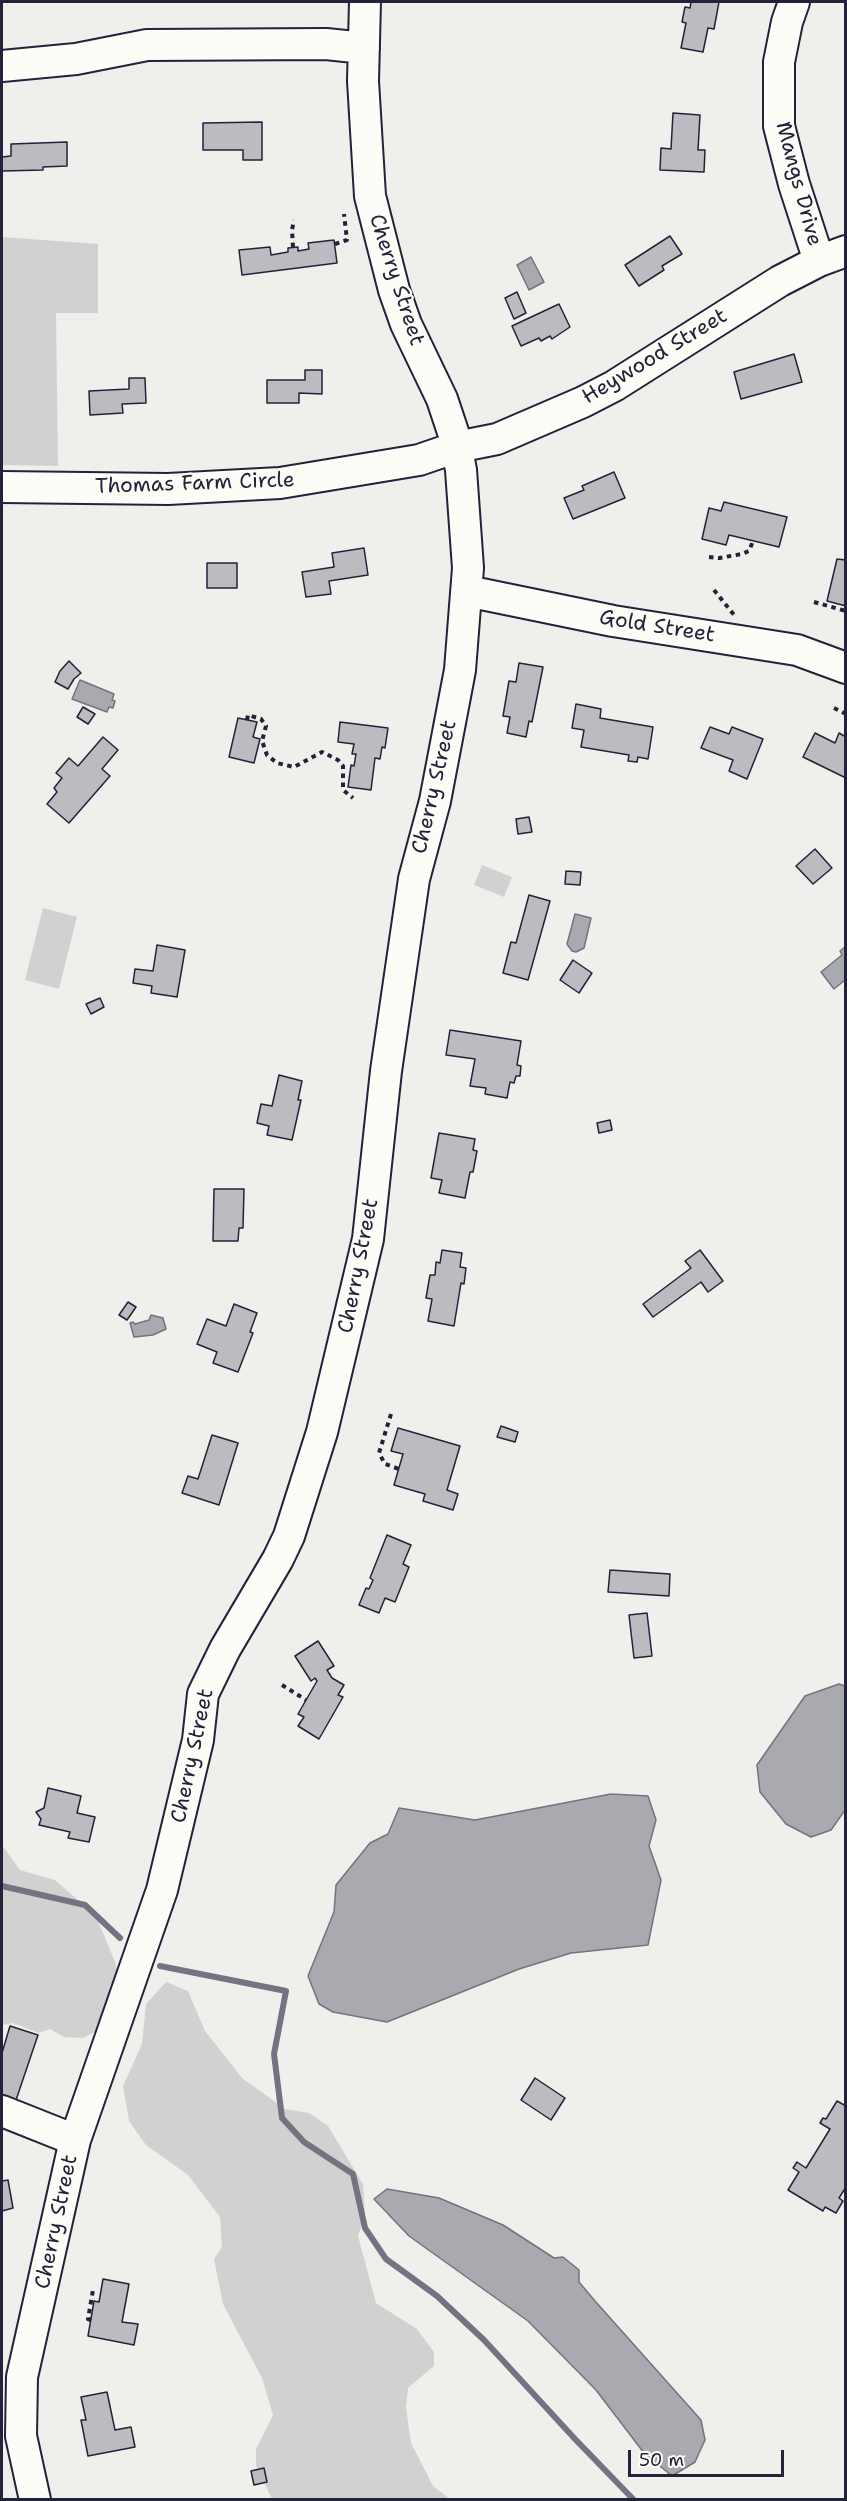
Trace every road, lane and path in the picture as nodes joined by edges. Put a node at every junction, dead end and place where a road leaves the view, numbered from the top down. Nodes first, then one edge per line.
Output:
1 (365, 2) edge
2 (794, 2) edge
3 (364, 48) junction
4 (2, 66) edge
5 (344, 214) dead end
6 (294, 220) dead end
7 (334, 243) dead end
8 (293, 247) dead end
9 (832, 256) edge
10 (457, 447) junction
11 (2, 487) edge
12 (753, 541) dead end
13 (709, 557) dead end
14 (467, 591) junction
15 (813, 602) dead end
16 (846, 611) edge
17 (846, 668) edge
18 (834, 708) dead end
19 (846, 714) edge
20 (247, 720) dead end
21 (352, 798) dead end
22 (391, 1414) dead end
23 (399, 1469) dead end
24 (282, 1685) dead end
25 (306, 1701) dead end
26 (2, 2111) edge
27 (75, 2140) junction
28 (93, 2290) dead end
29 (91, 2320) dead end
30 (35, 2499) edge

1 - 3 street, Cherry Street
2 - 9 street, Mangs Drive
3 - 4 street
3 - 10 street, Cherry Street
5 - 7 path
6 - 8 path
9 - 10 street, Heywood Street
10 - 11 street, Thomas Farm Circle
10 - 14 street, Cherry Street
12 - 13 path
14 - 17 street, Gold Street
14 - 27 street, Cherry Street
15 - 16 path
18 - 19 path
20 - 21 path
22 - 23 path
24 - 25 path
26 - 27 street
27 - 30 street, Cherry Street
28 - 29 path

